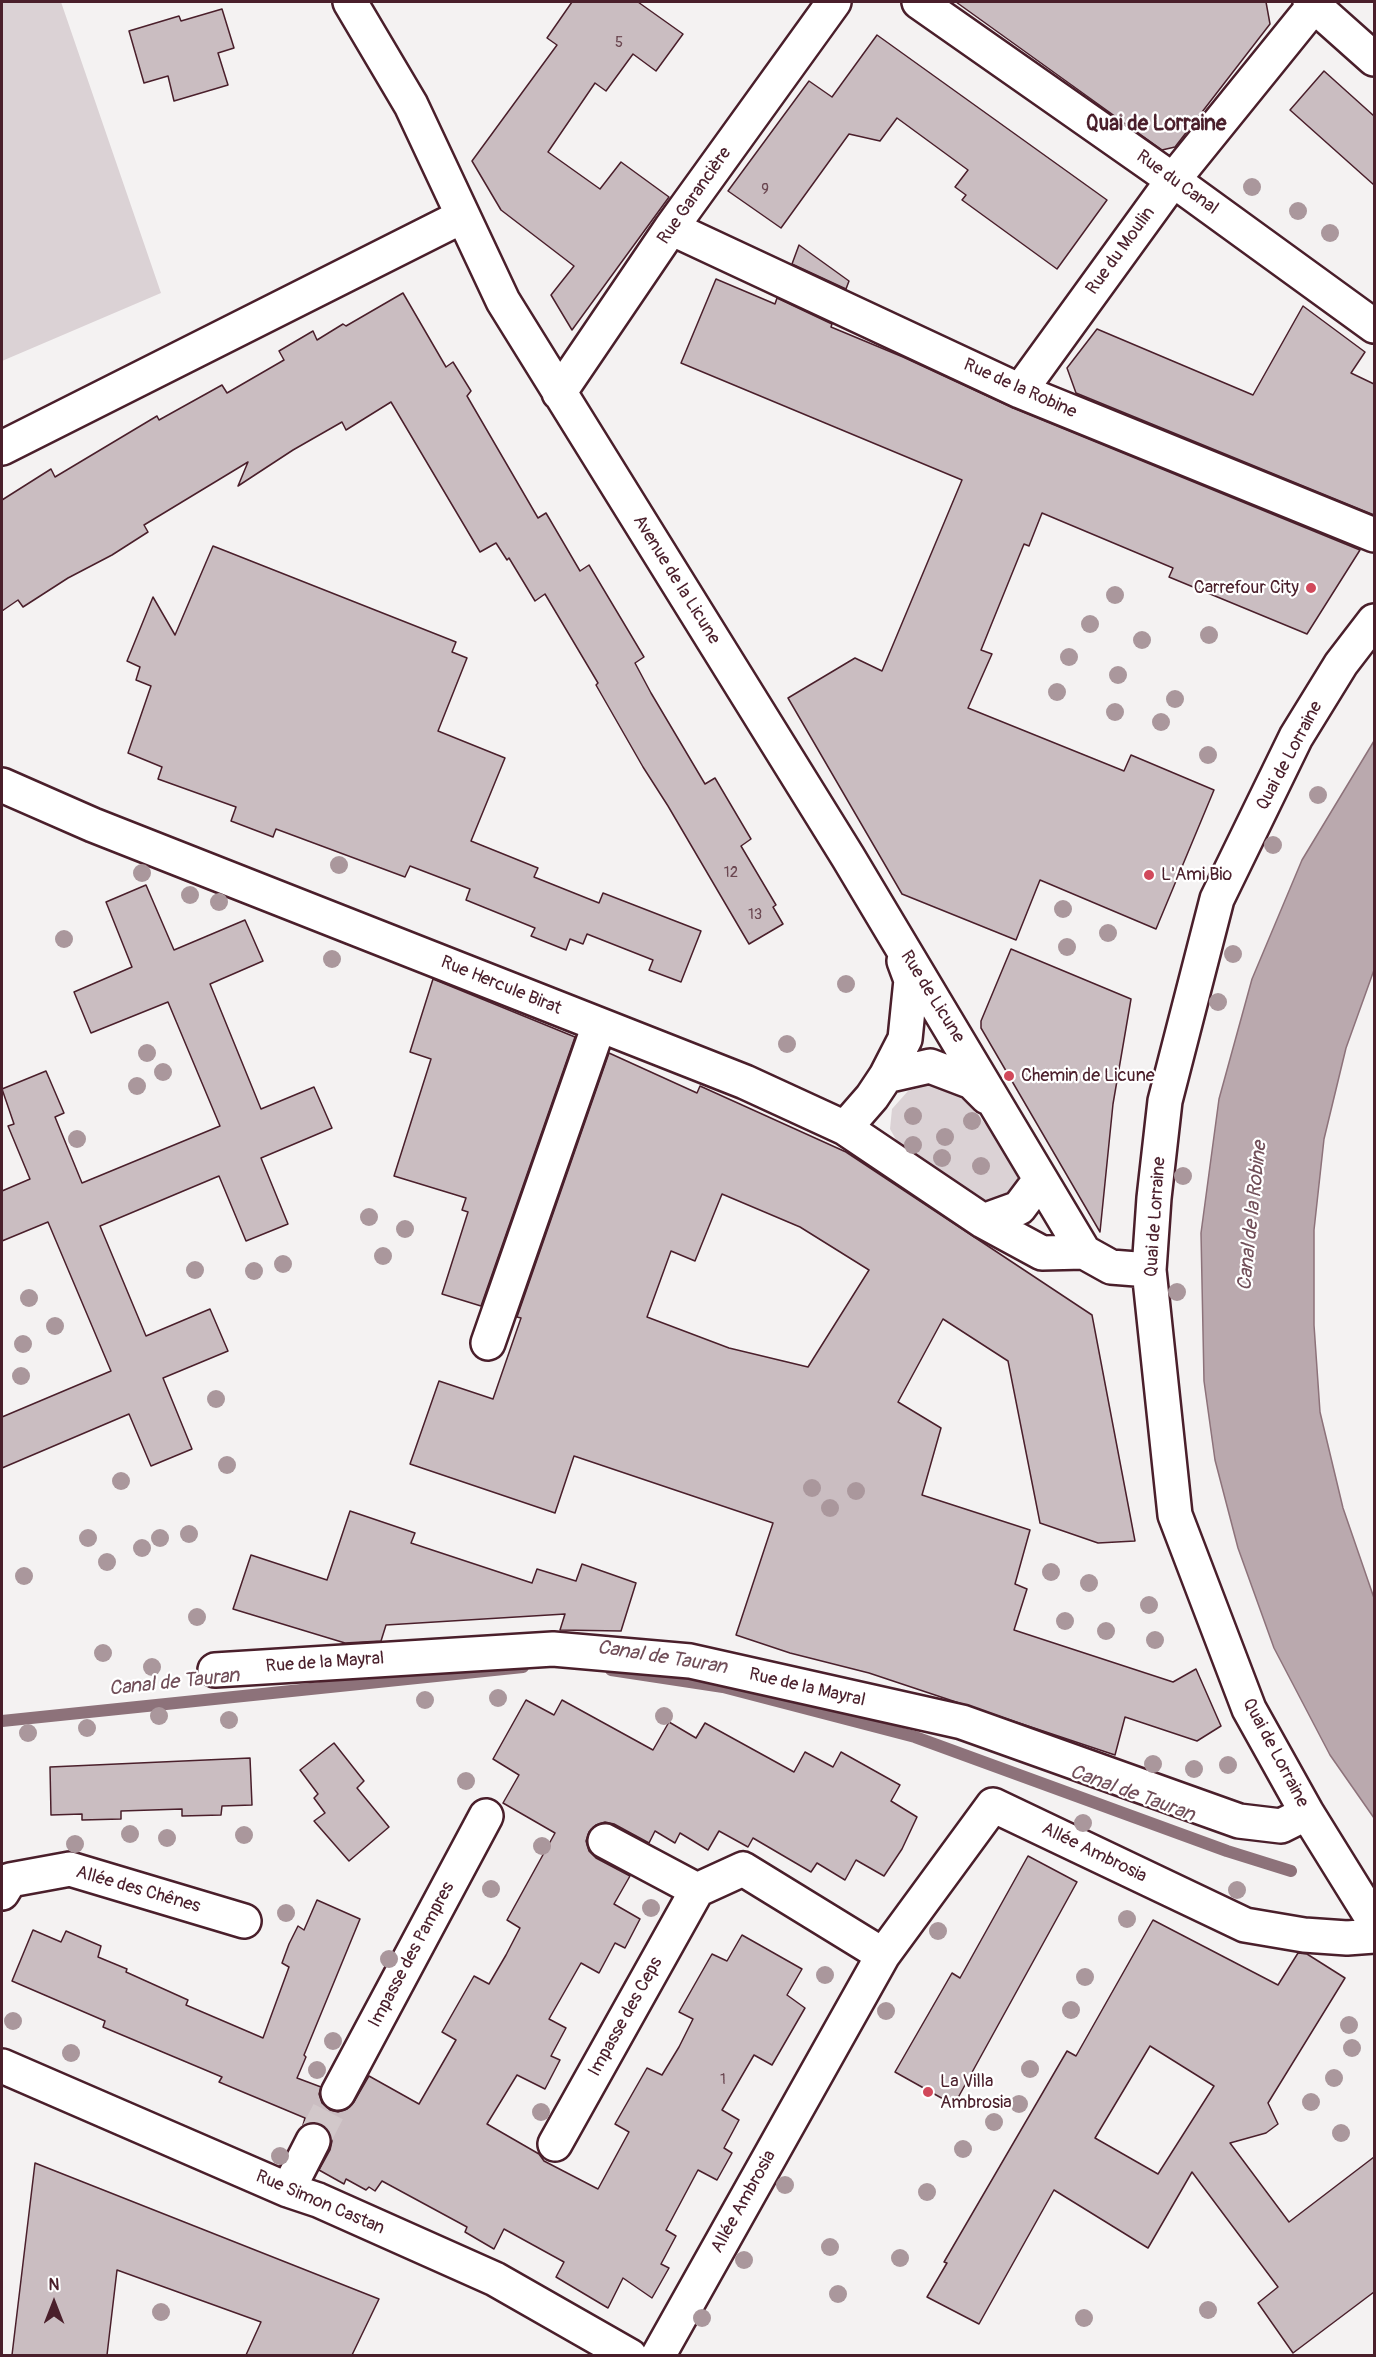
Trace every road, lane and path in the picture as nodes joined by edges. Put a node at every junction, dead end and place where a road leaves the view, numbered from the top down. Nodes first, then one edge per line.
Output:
1 (350, 2) edge
2 (834, 2) edge
3 (919, 2) edge
4 (1314, 2) edge
5 (1374, 59) edge
6 (1173, 180) junction
7 (463, 216) junction
8 (671, 228) junction
9 (1374, 326) edge
10 (1020, 391) junction
11 (559, 393) junction
12 (2, 447) edge
13 (1374, 535) edge
14 (1374, 621) edge
15 (2, 785) edge
16 (896, 940) junction
17 (598, 1025) junction
18 (886, 1076) junction
19 (1004, 1116) junction
20 (845, 1128) junction
21 (1040, 1180) junction
22 (983, 1221) junction
23 (1084, 1252) junction
24 (1149, 1270) junction
25 (488, 1343) dead end
26 (215, 1670) dead end
27 (1307, 1813) junction
28 (486, 1816) dead end
29 (605, 1841) dead end
30 (697, 1890) junction
31 (2, 1893) edge
32 (1374, 1921) edge
33 (244, 1922) dead end
34 (1374, 1936) edge
35 (883, 1955) junction
36 (3, 2072) edge
37 (338, 2093) tunnel mouth
38 (313, 2141) tunnel mouth
39 (555, 2144) dead end
40 (288, 2190) junction
41 (630, 2355) edge
42 (658, 2355) edge

1 - 7 street, Avenue de la Licune
2 - 8 street, Rue Garancière
3 - 6 street, Rue du Canal
4 - 5 street
4 - 6 street, Rue du Moulin
6 - 9 street, Rue du Canal
6 - 10 street, Rue du Moulin
7 - 11 street, Avenue de la Licune
7 - 12 street
8 - 10 street, Rue de la Robine
8 - 11 street, Rue Garancière
10 - 13 street, Rue de la Robine
11 - 16 street, Avenue de la Licune
14 - 24 street, Quai de Lorraine
15 - 17 street, Rue Hercule Birat
16 - 18 street, Rue de Licune
16 - 19 street, Rue de Licune
17 - 20 street, Rue Hercule Birat
17 - 25 street
18 - 19 street, Rue de Licune
18 - 20 street, Rue de Licune
19 - 21 street, Rue de Licune
20 - 22 street, Rue Hercule Birat
21 - 22 street
21 - 23 street, Rue de Licune
22 - 23 street, Rue Hercule Birat
23 - 24 street
24 - 27 street, Quai de Lorraine
26 - 27 street, Rue de la Mayral
27 - 32 street, Quai de Lorraine
28 - 37 street, Impasse des Pampres
29 - 30 street
30 - 35 street
30 - 39 street, Impasse des Ceps
31 - 33 street, Allée des Chênes
34 - 35 street, Allée Ambrosia
35 - 42 street, Allée Ambrosia
36 - 40 street, Rue Simon Castan
38 - 40 street
40 - 41 street, Rue Simon Castan

